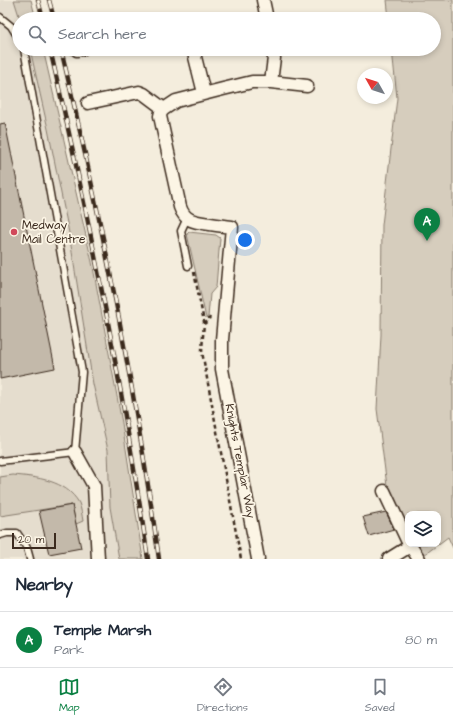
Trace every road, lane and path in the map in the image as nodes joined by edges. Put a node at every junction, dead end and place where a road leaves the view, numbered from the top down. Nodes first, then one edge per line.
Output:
1 (263, 0) edge
2 (266, 12) edge
3 (0, 17) edge
4 (12, 28) edge
5 (25, 56) edge
6 (195, 56) edge
7 (274, 56) edge
8 (271, 82) junction
9 (307, 86) dead end
10 (204, 94) junction
11 (88, 103) dead end
12 (164, 109) junction
13 (187, 218) junction
14 (188, 266) joint
15 (210, 311) dead end
16 (204, 324) junction
17 (75, 452) junction
18 (0, 461) edge
19 (384, 490) dead end
20 (0, 535) edge
21 (405, 535) edge
22 (405, 547) edge
23 (411, 547) edge
24 (30, 559) edge
25 (98, 559) edge
26 (241, 559) edge
27 (258, 559) edge
28 (389, 559) edge
29 (418, 559) edge

1 - 2 street
3 - 4 lane
5 - 17 lane
6 - 10 street
7 - 8 street
8 - 9 street
8 - 10 street
10 - 12 street
11 - 12 street
12 - 13 street
13 - 14 lane
13 - 27 street, Knights Templar Way
14 - 16 path
15 - 16 path
16 - 26 path
17 - 18 lane
17 - 25 street
19 - 21 street
20 - 24 lane
22 - 28 street
23 - 29 street

